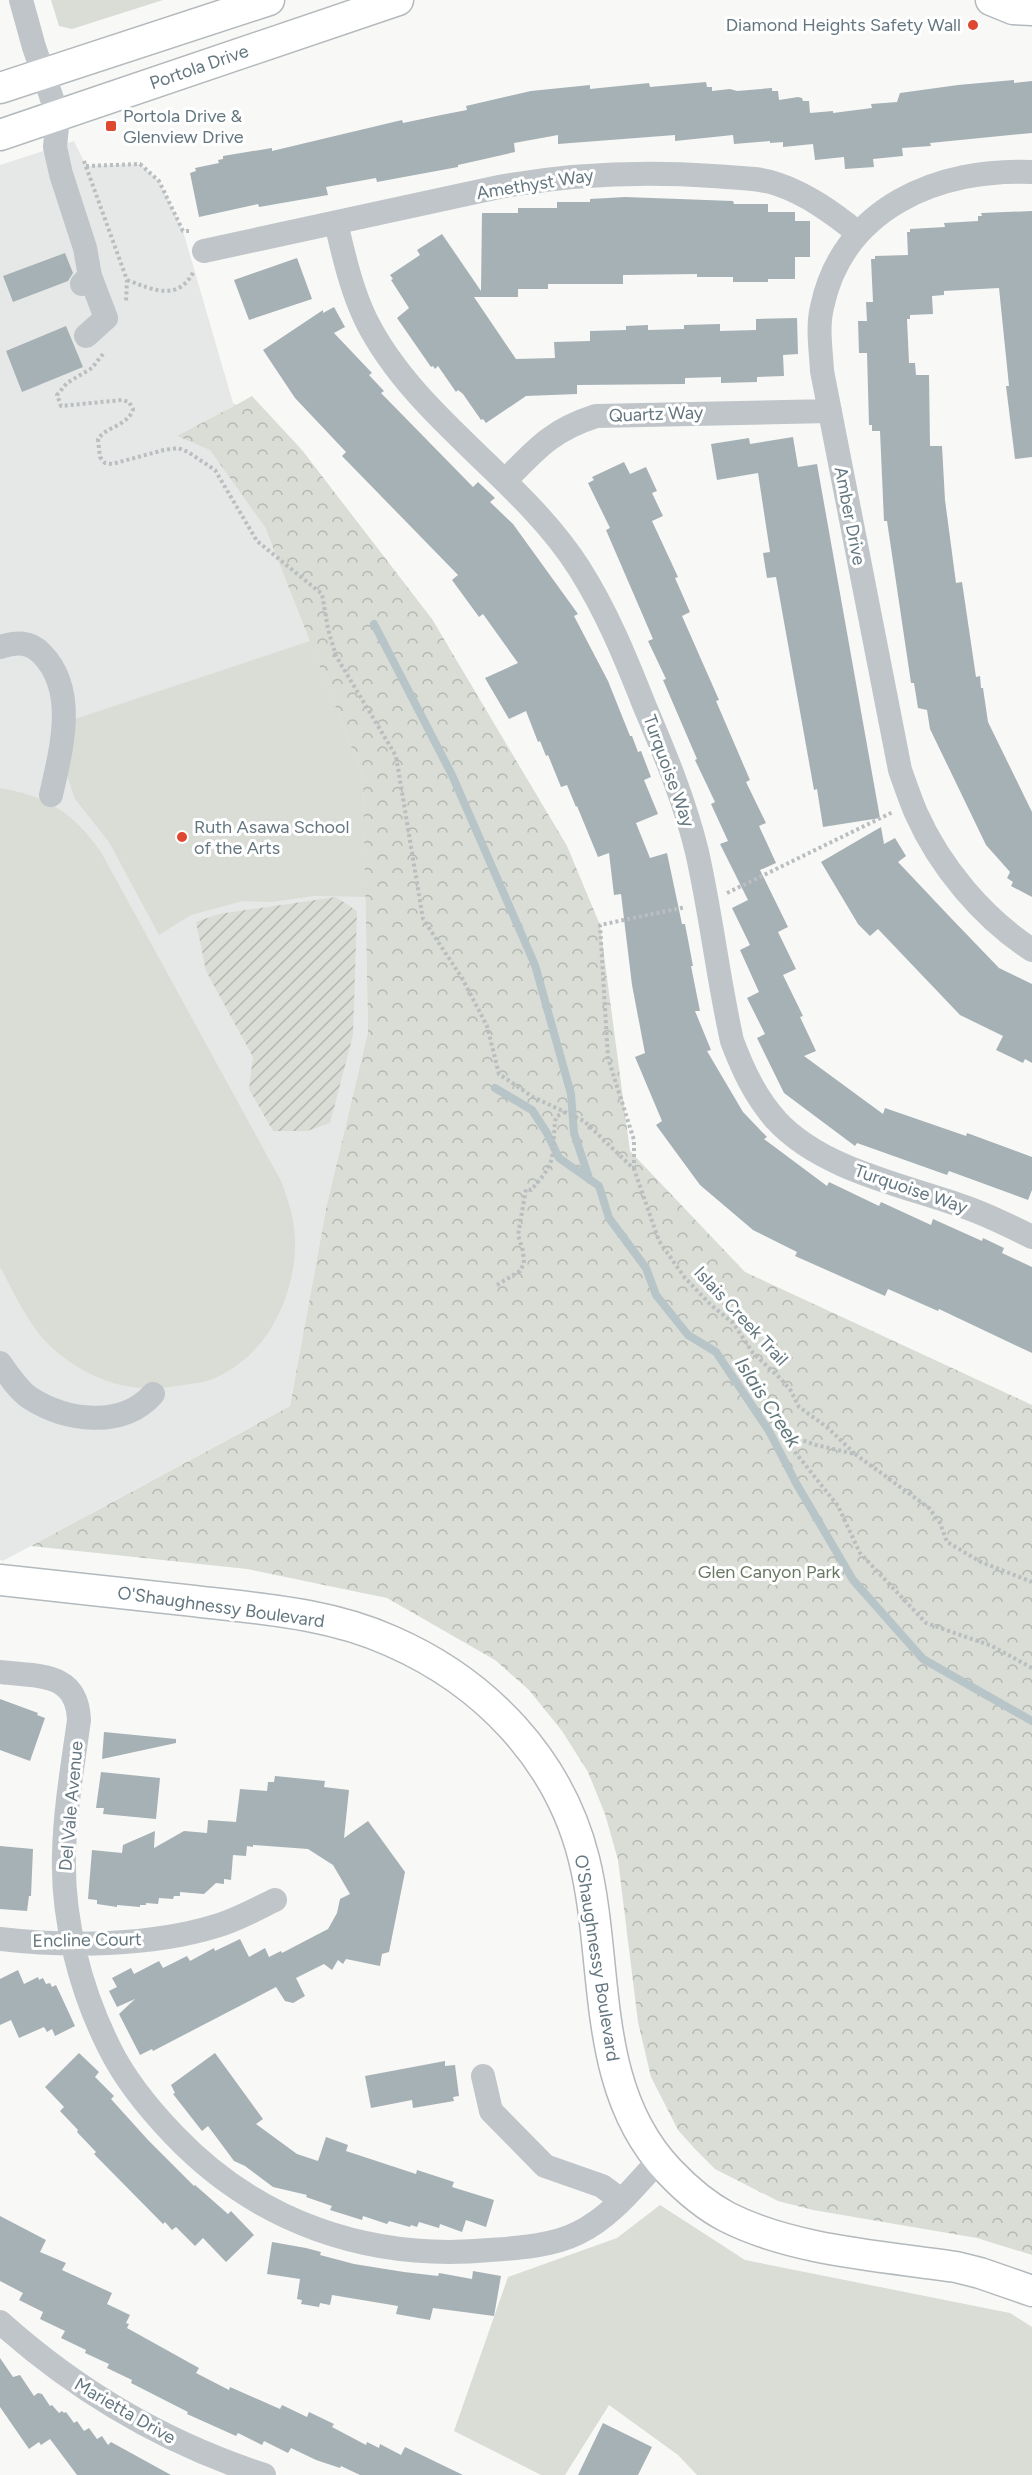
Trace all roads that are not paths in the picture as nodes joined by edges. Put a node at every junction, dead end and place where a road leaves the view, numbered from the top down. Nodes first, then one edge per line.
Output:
1 (21, 0) edge
2 (269, 0) edge
3 (398, 0) edge
4 (973, 0) edge
5 (1012, 6) edge
6 (43, 74) junction
7 (0, 88) edge
8 (58, 116) junction
9 (0, 135) edge
10 (1032, 172) edge
11 (336, 223) junction
12 (858, 233) junction
13 (204, 251) road end
14 (86, 336) dead end
15 (830, 411) junction
16 (505, 481) junction
17 (0, 647) edge
18 (51, 795) dead end
19 (1032, 950) edge
20 (1032, 1237) edge
21 (0, 1362) edge
22 (153, 1394) dead end
23 (0, 1580) edge
24 (0, 1672) edge
25 (275, 1900) dead end
26 (0, 1939) edge
27 (73, 1942) junction
28 (483, 2076) dead end
29 (659, 2160) junction
30 (621, 2200) junction
31 (1032, 2291) edge
32 (0, 2322) edge
33 (264, 2475) edge

1 - 6 street
2 - 6 main road
3 - 8 main road, Portola Drive
4 - 5 main road
6 - 7 main road
6 - 8 street
8 - 9 main road, Portola Drive
8 - 14 street
10 - 12 street, Amber Drive
11 - 12 street, Amethyst Way
11 - 13 street, Amethyst Way
11 - 16 street, Turquoise Way
12 - 15 street, Amber Drive
15 - 16 street, Quartz Way
15 - 19 street, Amber Drive
16 - 20 street, Turquoise Way
17 - 18 street
21 - 22 street
23 - 29 main road, O'Shaughnessy Boulevard
24 - 27 street, Del Vale Avenue
25 - 27 street, Encline Court
26 - 27 street, Encline Court
27 - 30 street, Del Vale Avenue
28 - 30 street
29 - 30 street, Del Vale Avenue
29 - 31 main road, O'Shaughnessy Boulevard
32 - 33 street, Marietta Drive

